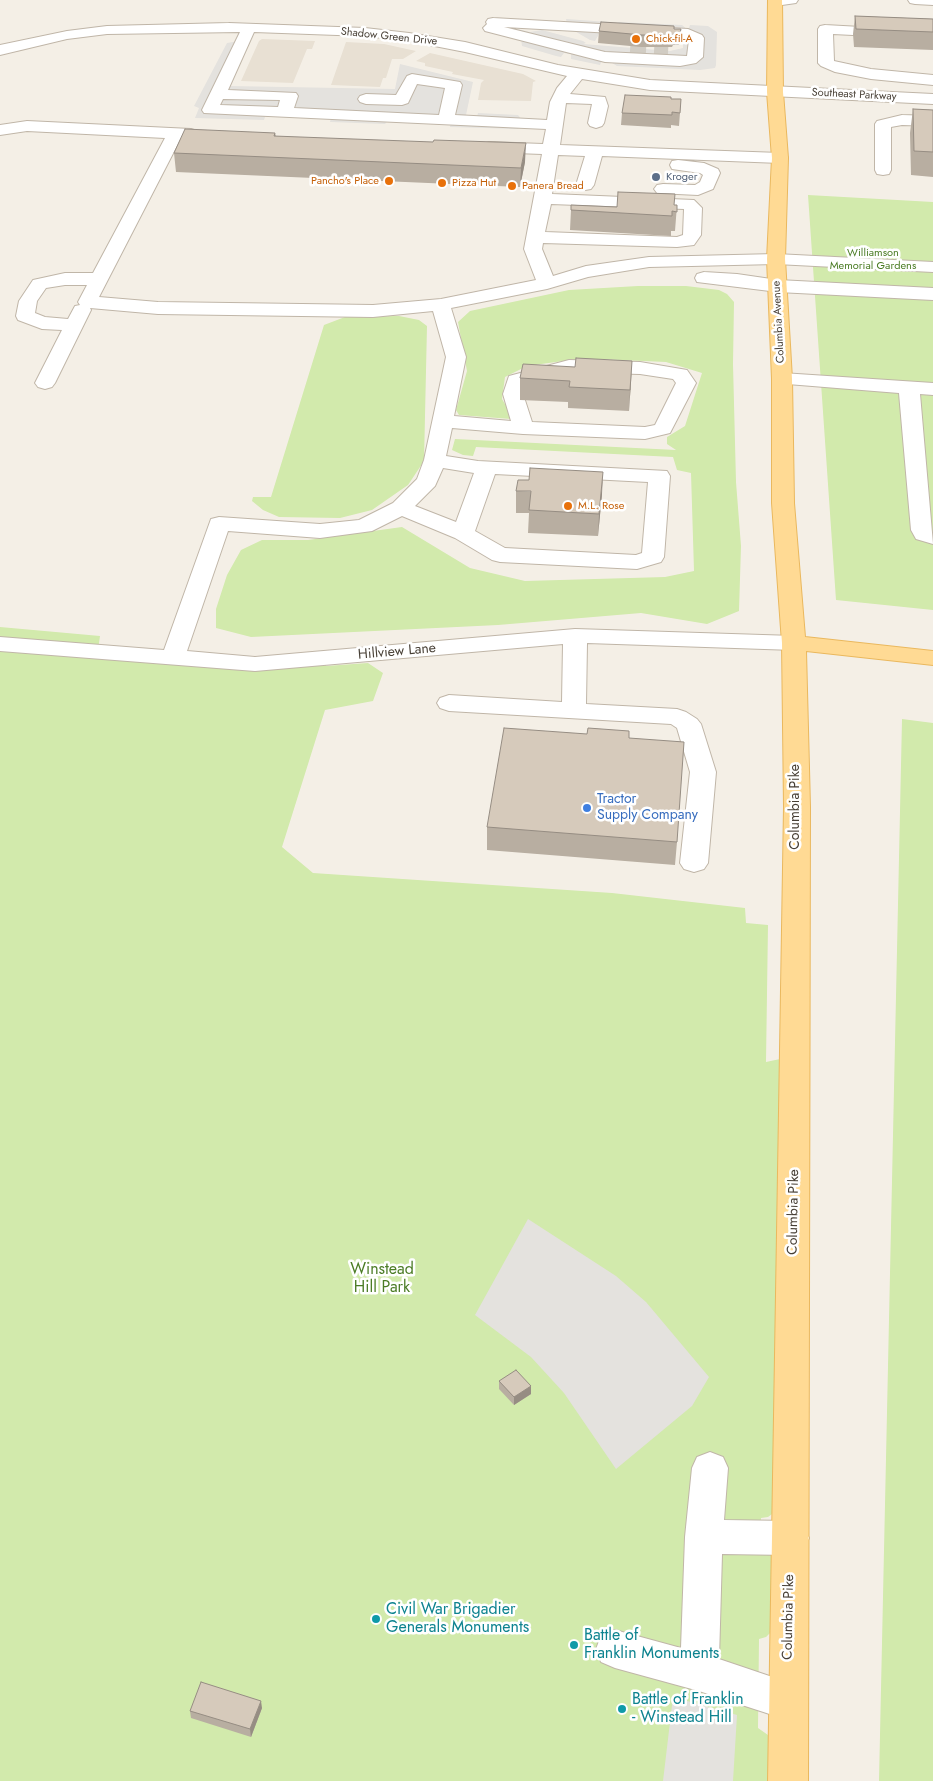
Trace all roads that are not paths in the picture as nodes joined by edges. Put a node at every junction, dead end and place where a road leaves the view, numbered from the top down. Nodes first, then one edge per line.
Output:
1 (791, 0) edge
2 (916, 0) edge
3 (933, 0) edge
4 (775, 1) edge
5 (493, 19) junction
6 (574, 27) junction
7 (249, 28) junction
8 (933, 35) edge
9 (466, 47) junction
10 (572, 48) junction
11 (0, 50) edge
12 (630, 51) tunnel mouth
13 (668, 53) tunnel mouth
14 (578, 74) junction
15 (933, 80) edge
16 (775, 92) junction
17 (218, 94) junction
18 (290, 96) junction
19 (308, 97) dead end
20 (355, 98) dead end
21 (560, 98) junction
22 (933, 99) edge
23 (284, 112) junction
24 (446, 120) junction
25 (933, 121) edge
26 (596, 123) dead end
27 (555, 125) junction
28 (0, 130) edge
29 (176, 133) junction
30 (205, 134) edge
31 (473, 146) edge
32 (552, 150) junction
33 (593, 156) junction
34 (780, 158) junction
35 (883, 170) dead end
36 (585, 185) junction
37 (544, 191) junction
38 (535, 237) junction
39 (776, 259) junction
40 (933, 267) edge
41 (99, 279) junction
42 (547, 283) junction
43 (778, 286) junction
44 (202, 288) dead end
45 (306, 291) dead end
46 (933, 294) edge
47 (87, 302) junction
48 (441, 305) junction
49 (192, 309) junction
50 (303, 310) junction
51 (74, 325) junction
52 (782, 379) junction
53 (45, 383) dead end
54 (909, 388) junction
55 (933, 389) edge
56 (442, 421) junction
57 (523, 428) junction
58 (435, 460) junction
59 (487, 467) junction
60 (402, 508) junction
61 (463, 533) junction
62 (933, 536) edge
63 (575, 636) junction
64 (794, 643) junction
65 (0, 644) edge
66 (173, 657) junction
67 (933, 658) edge
68 (449, 702) dead end
69 (574, 711) junction
70 (694, 863) dead end
71 (710, 1468) dead end
72 (704, 1537) junction
73 (790, 1538) junction
74 (615, 1649) dead end
75 (699, 1672) junction
76 (788, 1701) junction
77 (788, 1781) edge

1 - 4 street
2 - 3 street
4 - 16 main road, Columbia Avenue
5 - 6 street
5 - 9 street
5 - 10 street
6 - 10 street
6 - 13 street
7 - 9 street, Shadow Green Drive
7 - 11 street, Shadow Green Drive
7 - 17 street
8 - 15 street
9 - 14 street, Shadow Green Drive
10 - 12 street
14 - 16 street, Shadow Green Drive
14 - 21 street
16 - 22 street, Southeast Parkway
16 - 34 main road, Columbia Avenue
17 - 18 street
17 - 23 street
18 - 19 street
18 - 23 street
20 - 24 street
21 - 26 street
21 - 27 street
23 - 24 street
24 - 27 street
25 - 35 street
27 - 32 street
28 - 29 street
29 - 30 street
29 - 41 street
31 - 32 street
32 - 33 street
32 - 37 street
33 - 34 street
33 - 36 street
33 - 36 street
34 - 39 main road, Columbia Avenue
36 - 37 street
37 - 38 street
37 - 38 street
38 - 42 street
39 - 40 street
39 - 42 street
39 - 43 main road, Columbia Avenue
41 - 47 street
41 - 51 street
42 - 43 street
42 - 48 street
43 - 46 street
43 - 52 main road, Columbia Avenue
44 - 49 street
45 - 50 street
47 - 49 street
47 - 51 street
48 - 50 street
48 - 56 street
49 - 50 street
51 - 53 street
52 - 54 street
52 - 64 main road, Columbia Avenue
54 - 55 street
54 - 62 street
56 - 57 street
56 - 58 street
57 - 57 street
58 - 59 street
58 - 60 street
59 - 61 street
59 - 61 street
60 - 61 street
60 - 66 street
63 - 64 street, Hillview Lane
63 - 66 street, Hillview Lane
63 - 69 street
64 - 67 main road
64 - 73 main road, Columbia Pike
65 - 66 street, Hillview Lane
68 - 69 street
69 - 70 street
71 - 72 street
72 - 73 street
72 - 75 street
73 - 76 main road, Columbia Pike
74 - 75 street
75 - 76 street
76 - 77 main road, Columbia Pike

